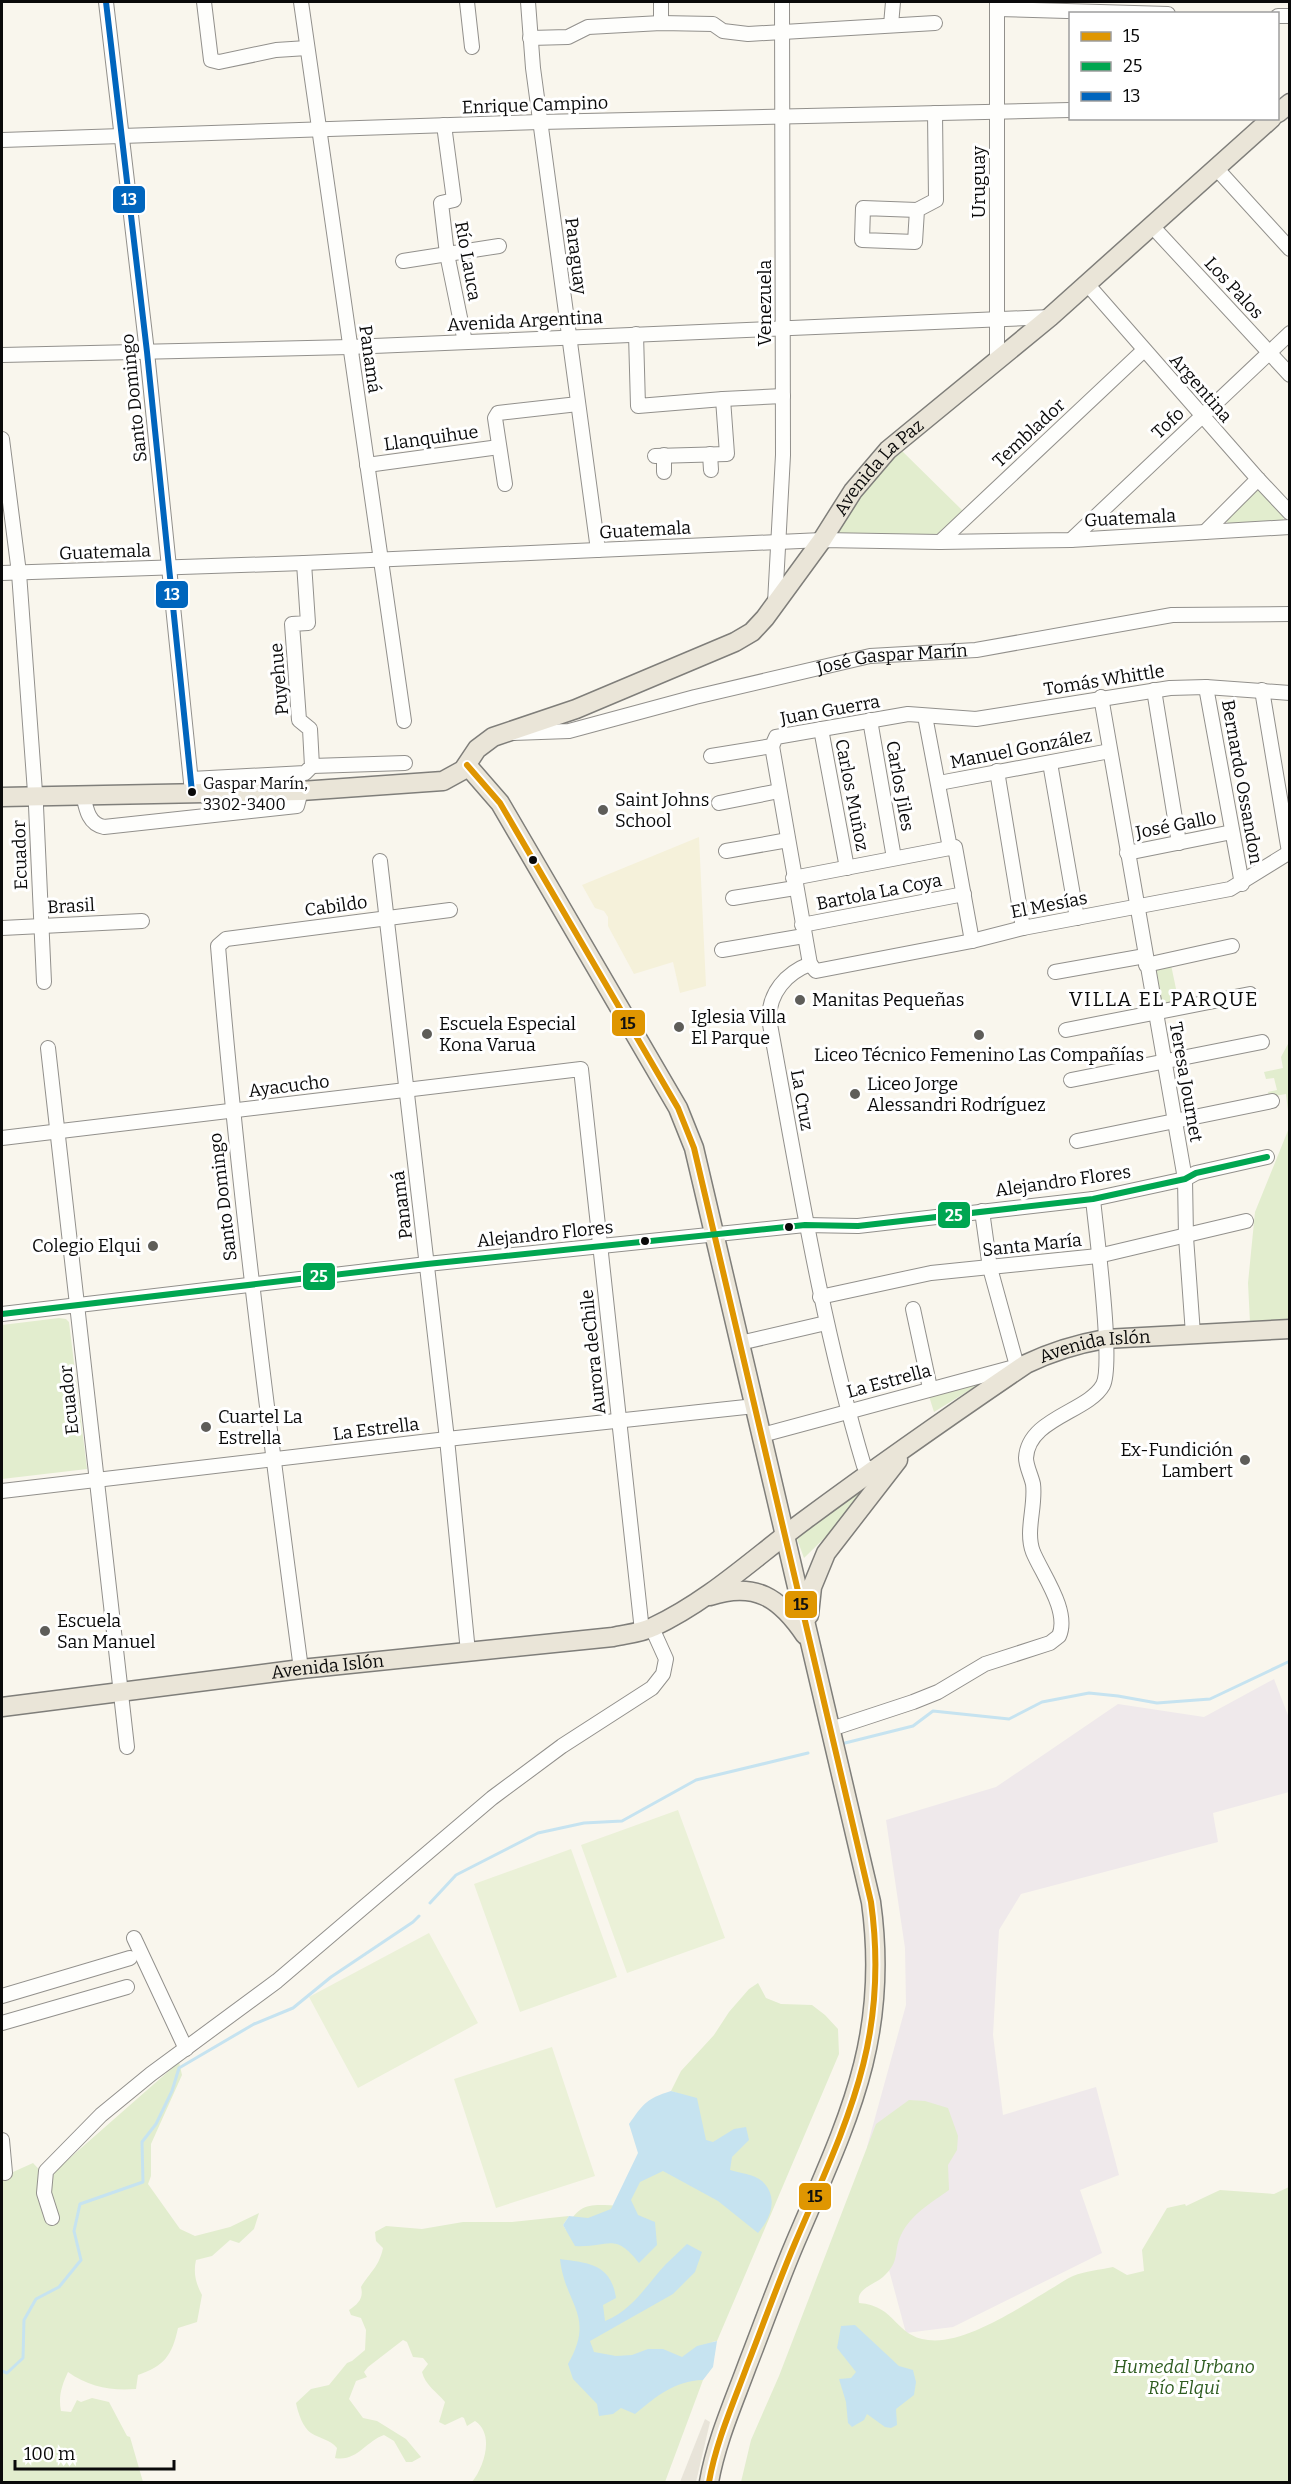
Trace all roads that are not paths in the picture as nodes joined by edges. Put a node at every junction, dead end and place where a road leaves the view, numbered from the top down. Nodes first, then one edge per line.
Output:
1 (106, 2) edge
2 (204, 2) edge
3 (301, 2) edge
4 (467, 2) edge
5 (528, 2) edge
6 (661, 2) edge
7 (782, 2) edge
8 (892, 2) edge
9 (997, 5) edge
10 (1130, 12) edge
11 (661, 23) junction
12 (935, 23) dead end
13 (891, 25) junction
14 (782, 33) junction
15 (530, 38) junction
16 (472, 47) dead end
17 (307, 48) junction
18 (1069, 110) edge
19 (997, 112) junction
20 (935, 113) junction
21 (783, 117) junction
22 (1270, 120) edge
23 (540, 122) junction
24 (444, 125) junction
25 (320, 129) junction
26 (121, 136) junction
27 (2, 140) edge
28 (1217, 169) junction
29 (916, 210) junction
30 (1152, 226) junction
31 (499, 246) dead end
32 (1290, 249) edge
33 (447, 254) junction
34 (403, 261) dead end
35 (1088, 285) junction
36 (1050, 317) junction
37 (996, 320) junction
38 (783, 327) junction
39 (1290, 333) edge
40 (636, 334) junction
41 (568, 337) junction
42 (465, 342) junction
43 (350, 347) junction
44 (1144, 350) junction
45 (147, 352) junction
46 (1269, 353) junction
47 (2, 355) edge
48 (997, 362) junction
49 (1290, 375) edge
50 (783, 396) junction
51 (723, 399) junction
52 (578, 404) junction
53 (1202, 416) junction
54 (2, 439) edge
55 (499, 447) junction
56 (710, 454) junction
57 (367, 465) junction
58 (711, 470) dead end
59 (664, 472) dead end
60 (1258, 479) junction
61 (505, 484) dead end
62 (1290, 513) edge
63 (1290, 528) edge
64 (1205, 532) junction
65 (822, 540) junction
66 (1071, 540) junction
67 (779, 542) junction
68 (940, 542) junction
69 (598, 550) junction
70 (379, 559) junction
71 (304, 563) junction
72 (170, 568) junction
73 (2, 573) edge
74 (19, 573) junction
75 (775, 603) junction
76 (1290, 614) edge
77 (1206, 687) junction
78 (1154, 690) junction
79 (1262, 690) junction
80 (1290, 693) edge
81 (1101, 698) junction
82 (925, 716) junction
83 (870, 720) junction
84 (404, 721) dead end
85 (821, 729) junction
86 (501, 732) junction
87 (772, 746) junction
88 (1110, 751) junction
89 (711, 756) dead end
90 (405, 763) dead end
91 (1050, 763) junction
92 (467, 765) junction
93 (312, 766) junction
94 (997, 771) junction
95 (939, 783) junction
96 (191, 785) junction
97 (301, 791) junction
98 (779, 791) junction
99 (83, 794) junction
100 (35, 796) junction
101 (2, 797) edge
102 (719, 803) dead end
103 (1232, 832) junction
104 (788, 840) junction
105 (1179, 843) junction
106 (952, 847) junction
107 (726, 851) dead end
108 (1289, 852) edge
109 (1127, 853) junction
110 (894, 858) junction
111 (380, 861) dead end
112 (847, 868) junction
113 (794, 883) junction
114 (1242, 884) junction
115 (964, 894) junction
116 (733, 898) dead end
117 (1137, 908) junction
118 (450, 910) dead end
119 (386, 917) junction
120 (1077, 918) junction
121 (142, 921) dead end
122 (40, 926) junction
123 (2, 928) edge
124 (1023, 928) junction
125 (803, 931) junction
126 (226, 939) joint
127 (972, 941) junction
128 (1232, 946) dead end
129 (722, 950) dead end
130 (1146, 960) junction
131 (810, 964) junction
132 (1055, 972) dead end
133 (44, 982) dead end
134 (1250, 993) dead end
135 (1156, 1014) junction
136 (1066, 1030) dead end
137 (1262, 1042) dead end
138 (48, 1048) dead end
139 (1165, 1062) junction
140 (581, 1069) joint
141 (1071, 1080) dead end
142 (407, 1090) junction
143 (1272, 1101) dead end
144 (231, 1111) junction
145 (1176, 1122) junction
146 (57, 1132) junction
147 (2, 1138) edge
148 (1077, 1141) dead end
149 (1267, 1157) dead end
150 (1185, 1179) junction
151 (1093, 1199) junction
152 (982, 1211) junction
153 (1246, 1221) dead end
154 (805, 1225) junction
155 (714, 1234) junction
156 (1186, 1237) junction
157 (600, 1248) junction
158 (1098, 1256) junction
159 (427, 1264) junction
160 (990, 1268) junction
161 (252, 1284) junction
162 (820, 1297) junction
163 (76, 1306) junction
164 (913, 1308) dead end
165 (2, 1314) edge
166 (826, 1323) junction
167 (1290, 1329) edge
168 (1193, 1334) junction
169 (1105, 1339) junction
170 (740, 1343) junction
171 (1021, 1365) junction
172 (930, 1388) junction
173 (755, 1406) junction
174 (848, 1411) junction
175 (619, 1421) junction
176 (923, 1434) junction
177 (762, 1436) junction
178 (447, 1438) junction
179 (273, 1459) junction
180 (869, 1468) junction
181 (96, 1480) junction
182 (2, 1491) edge
183 (783, 1529) junction
184 (703, 1599) junction
185 (650, 1628) junction
186 (811, 1642) junction
187 (468, 1652) junction
188 (301, 1669) junction
189 (120, 1693) junction
190 (2, 1707) edge
191 (831, 1729) junction
192 (128, 1748) dead end
193 (134, 1938) dead end
194 (130, 1958) dead end
195 (84, 1971) junction
196 (127, 1987) dead end
197 (2, 1996) edge
198 (92, 1997) junction
199 (2, 2023) edge
200 (186, 2049) junction
201 (2, 2140) edge
202 (5, 2173) dead end
203 (52, 2218) dead end
204 (709, 2482) edge

1 - 26 street, Santo Domingo
2 - 17 street
3 - 17 street, Panamá
4 - 16 street
5 - 15 street, Paraguay
6 - 11 street
7 - 14 street, Venezuela
8 - 13 street
9 - 10 street
9 - 19 street, Uruguay
11 - 14 street
11 - 15 street
12 - 13 street
13 - 14 street
14 - 21 street, Venezuela
15 - 23 street, Paraguay
17 - 25 street, Panamá
18 - 19 street, Enrique Campino
19 - 20 street, Enrique Campino
19 - 37 street, Uruguay
20 - 21 street, Enrique Campino
20 - 29 street
21 - 23 street, Enrique Campino
21 - 38 street, Venezuela
22 - 28 main road, Avenida La Paz
23 - 24 street, Enrique Campino
23 - 41 street, Paraguay
24 - 25 street, Enrique Campino
24 - 33 street, Río Lauca
25 - 26 street, Enrique Campino
25 - 43 street, Panamá
26 - 27 street, Enrique Campino
26 - 45 street, Santo Domingo
28 - 30 main road, Avenida La Paz
28 - 32 street
29 - 29 street
30 - 35 main road, Avenida La Paz
30 - 46 street, Los Palos
31 - 33 street
33 - 34 street
33 - 42 street, Río Lauca
35 - 36 main road, Avenida La Paz
35 - 44 street, Argentina
36 - 37 street, Avenida Argentina
36 - 48 main road, Avenida La Paz
37 - 38 street, Avenida Argentina
37 - 48 street, Uruguay
38 - 40 street, Avenida Argentina
38 - 50 street, Venezuela
39 - 46 street, Tofo
40 - 41 street, Avenida Argentina
40 - 51 street
41 - 42 street, Avenida Argentina
41 - 52 street, Paraguay
42 - 43 street, Avenida Argentina
43 - 45 street, Avenida Argentina
43 - 57 street, Panamá
44 - 53 street, Argentina
44 - 68 street, Temblador
45 - 47 street, Avenida Argentina
45 - 72 street, Santo Domingo
46 - 49 street, Los Palos
46 - 53 street, Tofo
48 - 65 main road, Avenida La Paz
50 - 51 street
50 - 67 street, Venezuela
51 - 56 street
52 - 55 street, Llanquihue
52 - 69 street, Paraguay
53 - 60 street, Argentina
53 - 66 street, Tofo
54 - 74 street, Ecuador
55 - 57 street, Llanquihue
55 - 61 street, Llanquihue
56 - 58 street
56 - 59 street
57 - 70 street, Panamá
60 - 62 street, Argentina
60 - 64 street
63 - 64 street, Guatemala
64 - 66 street, Guatemala
65 - 67 street, Guatemala
65 - 68 street, Guatemala
65 - 75 main road, Avenida La Paz
66 - 68 street, Guatemala
67 - 69 street, Guatemala
67 - 75 street, Venezuela
69 - 70 street, Guatemala
70 - 71 street, Guatemala
70 - 84 street, Panamá
71 - 72 street, Guatemala
71 - 93 street, Puyehue
72 - 74 street, Guatemala
72 - 96 street, Santo Domingo
73 - 74 street, Guatemala
74 - 100 street, Ecuador
75 - 86 main road, Avenida La Paz
76 - 86 street, José Gaspar Marín
77 - 78 street, Tomás Whittle
77 - 79 street, Tomás Whittle
77 - 103 street, Bernardo Ossandon
78 - 81 street, Tomás Whittle
78 - 105 street
79 - 80 street, Tomás Whittle
79 - 108 street
81 - 82 street, Tomás Whittle
81 - 88 street, Teresa Journet
82 - 83 street, Juan Guerra
82 - 95 street
83 - 85 street, Juan Guerra
83 - 110 street, Carlos Jiles
85 - 87 street, Juan Guerra
85 - 112 street, Carlos Muñoz
86 - 92 main road, Avenida La Paz
87 - 89 street, Juan Guerra
87 - 98 street
88 - 91 street, Manuel González
88 - 109 street, Teresa Journet
90 - 93 street
91 - 94 street, Manuel González
91 - 120 street
92 - 97 main road
92 - 155 main road
93 - 96 street
94 - 95 street, Manuel González
94 - 124 street
95 - 106 street
96 - 97 main road
96 - 99 main road
97 - 99 street
98 - 102 street
98 - 104 street
99 - 100 main road
100 - 101 main road
100 - 122 street, Ecuador
103 - 105 street, José Gallo
103 - 114 street, Bernardo Ossandon
104 - 107 street
104 - 113 street
105 - 109 street, José Gallo
106 - 110 street
106 - 115 street
108 - 114 street, El Mesías
109 - 117 street, Teresa Journet
110 - 112 street
111 - 119 street, Panamá
112 - 113 street
113 - 116 street
113 - 125 street
114 - 117 street, El Mesías
115 - 125 street, Bartola La Coya
115 - 127 street
117 - 120 street, El Mesías
117 - 130 street, Teresa Journet
118 - 119 street, Cabildo
119 - 126 street, Cabildo
119 - 142 street, Panamá
120 - 124 street, El Mesías
121 - 122 street, Brasil
122 - 123 street, Brasil
122 - 133 street, Ecuador
124 - 127 street, El Mesías
125 - 129 street, Bartola La Coya
125 - 131 street
126 - 144 street, Santo Domingo
127 - 131 street, El Mesías
128 - 130 street
130 - 132 street
130 - 135 street, Teresa Journet
131 - 154 street, La Cruz
134 - 135 street
135 - 136 street
135 - 139 street, Teresa Journet
137 - 139 street
138 - 146 street, Ecuador
139 - 141 street
139 - 145 street, Teresa Journet
140 - 142 street, Ayacucho
140 - 157 street, Aurora deChile
142 - 144 street, Ayacucho
142 - 159 street, Panamá
143 - 145 street
144 - 146 street, Ayacucho
144 - 161 street, Santo Domingo
145 - 148 street
145 - 150 street, Teresa Journet
146 - 147 street, Ayacucho
146 - 163 street, Ecuador
149 - 150 street, Alejandro Flores
150 - 151 street, Alejandro Flores
150 - 156 street, Teresa Journet
151 - 152 street, Alejandro Flores
151 - 158 street
152 - 154 street, Alejandro Flores
152 - 160 street
153 - 156 street, Santa María
154 - 155 street, Alejandro Flores
154 - 162 street, La Cruz
155 - 157 street, Alejandro Flores
155 - 170 main road
156 - 158 street, Santa María
156 - 168 street, Teresa Journet
157 - 159 street, Alejandro Flores
157 - 175 street, Aurora deChile
158 - 160 street, Santa María
158 - 169 street
159 - 161 street, Alejandro Flores
159 - 178 street, Panamá
160 - 162 street, Santa María
160 - 171 street
161 - 163 street, Alejandro Flores
161 - 179 street, Santo Domingo
162 - 166 street, La Cruz
163 - 165 street, Alejandro Flores
163 - 181 street, Ecuador
164 - 172 street
166 - 170 street
166 - 174 street, La Cruz
167 - 168 main road, Avenida Islón
168 - 169 main road, Avenida Islón
169 - 171 main road, Avenida Islón
169 - 191 street
170 - 173 main road
171 - 172 street, La Estrella
171 - 176 main road, Avenida Islón
172 - 174 street, La Estrella
173 - 175 street, La Estrella
173 - 177 main road
174 - 177 street, La Estrella
174 - 180 street, La Cruz
175 - 178 street, La Estrella
175 - 185 street, Aurora deChile
176 - 180 main road, Avenida Islón
176 - 186 main road
177 - 183 main road
178 - 179 street, La Estrella
178 - 187 street, Panamá
179 - 181 street, La Estrella
179 - 188 street, Santo Domingo
180 - 183 main road, Avenida Islón
181 - 182 street, La Estrella
181 - 189 street, Ecuador
183 - 184 main road, Avenida Islón
183 - 185 main road, Avenida Islón
183 - 186 main road
184 - 185 main road, Avenida Islón
184 - 186 main road
185 - 187 main road, Avenida Islón
185 - 200 street, Aurora deChile
186 - 191 main road
187 - 188 main road, Avenida Islón
188 - 189 main road, Avenida Islón
189 - 190 main road, Avenida Islón
189 - 192 street, Ecuador
191 - 204 main road
193 - 200 street
194 - 195 street
195 - 197 street
195 - 198 street
196 - 198 street
198 - 199 street
200 - 203 street
201 - 202 street

